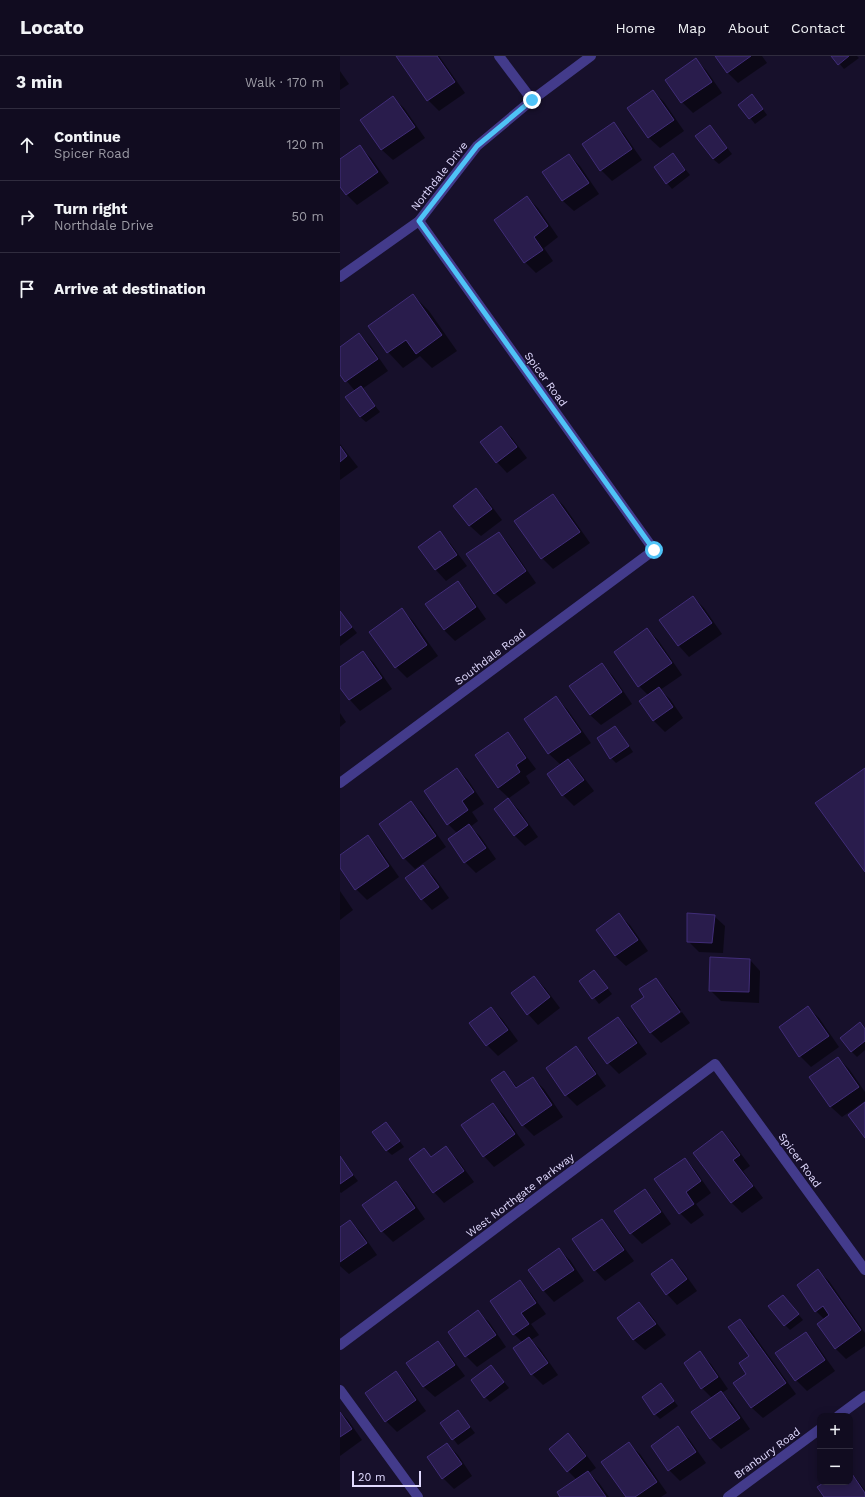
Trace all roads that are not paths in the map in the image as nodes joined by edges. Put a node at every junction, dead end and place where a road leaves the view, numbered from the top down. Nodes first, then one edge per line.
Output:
1 (499, 56) edge
2 (591, 56) edge
3 (532, 100) junction
4 (419, 221) junction
5 (340, 277) edge
6 (654, 550) joint
7 (340, 783) edge
8 (715, 1064) joint
9 (865, 1270) edge
10 (340, 1345) edge
11 (340, 1390) edge
12 (865, 1396) edge
13 (842, 1413) edge
14 (817, 1431) edge
15 (418, 1497) edge
16 (728, 1497) edge

1 - 3 street
2 - 3 street, Northdale Drive
3 - 4 street, Northdale Drive
4 - 5 street, Northdale Drive
4 - 6 street, Spicer Road
6 - 7 street, Southdale Road
8 - 9 street, Spicer Road
8 - 10 street, West Northgate Parkway
11 - 15 street
12 - 13 street
14 - 16 street, Branbury Road

